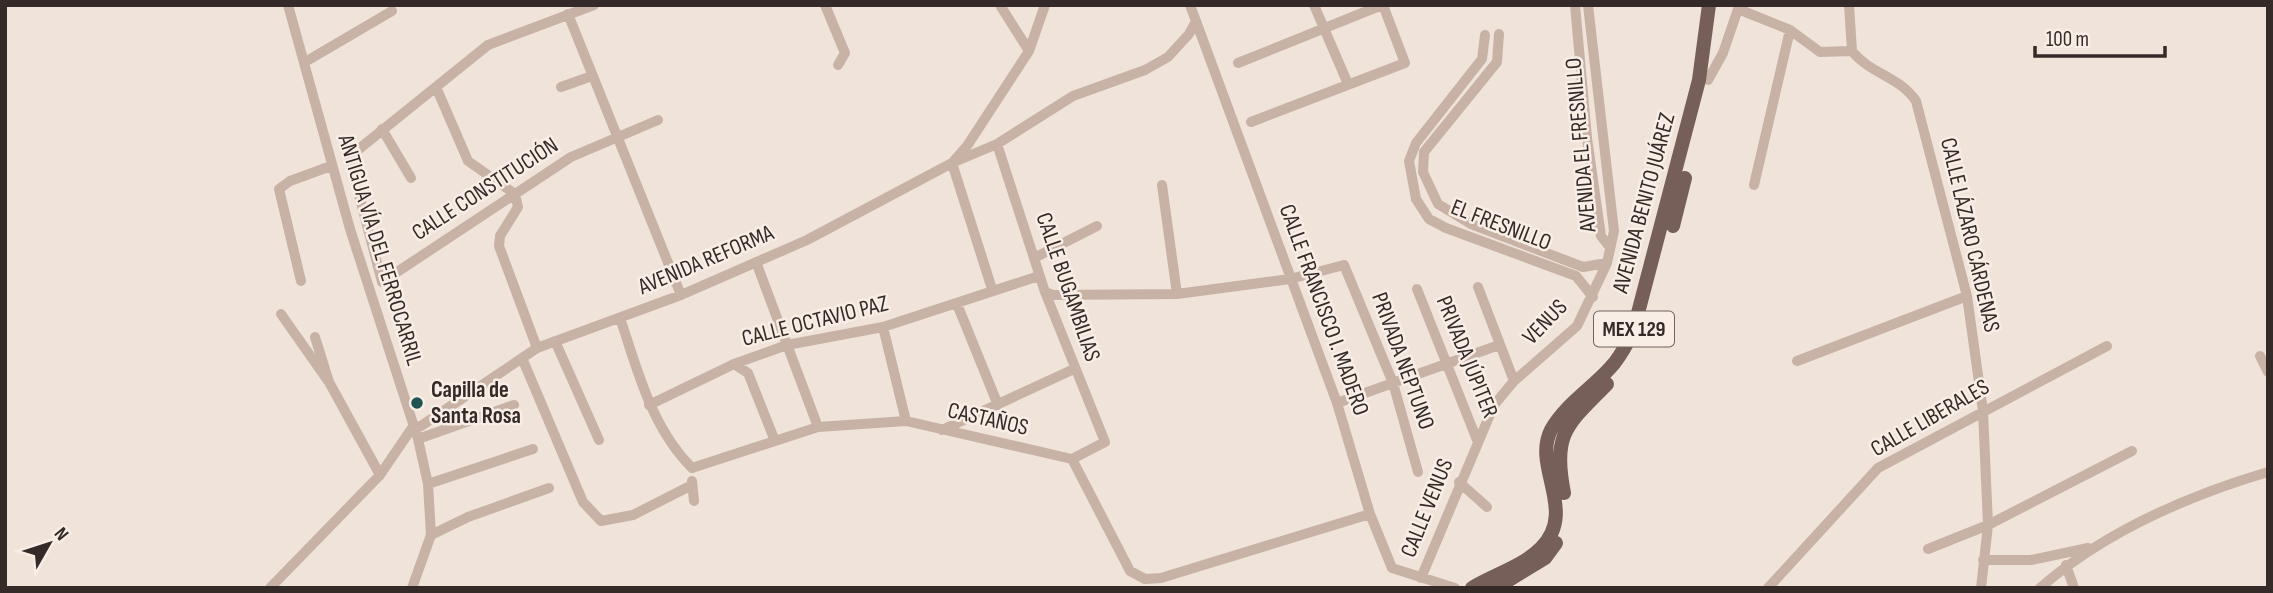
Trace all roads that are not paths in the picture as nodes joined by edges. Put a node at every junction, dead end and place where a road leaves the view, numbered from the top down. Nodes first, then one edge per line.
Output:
1 (288, 5) edge
2 (594, 5) edge
3 (825, 5) edge
4 (1000, 5) edge
5 (1045, 5) edge
6 (1190, 5) edge
7 (1314, 5) edge
8 (1383, 5) edge
9 (1575, 5) edge
10 (1588, 5) edge
11 (1709, 5) edge
12 (1719, 5) edge
13 (1849, 5) edge
14 (392, 10) dead end
15 (568, 14) junction
16 (1196, 21) junction
17 (1322, 30) junction
18 (1790, 30) junction
19 (1499, 34) dead end
20 (1485, 35) dead end
21 (1029, 51) junction
22 (1852, 51) junction
23 (305, 62) junction
24 (1238, 63) dead end
25 (838, 65) dead end
26 (592, 76) junction
27 (1708, 80) junction
28 (1348, 84) junction
29 (436, 87) junction
30 (561, 88) dead end
31 (658, 121) dead end
32 (1251, 121) dead end
33 (382, 129) junction
34 (616, 139) junction
35 (997, 144) junction
36 (1409, 161) junction
37 (1424, 161) junction
38 (952, 163) junction
39 (331, 166) junction
40 (411, 178) dead end
41 (1162, 185) dead end
42 (1754, 185) dead end
43 (515, 194) junction
44 (366, 225) junction
45 (1097, 226) dead end
46 (350, 229) junction
47 (1609, 246) junction
48 (1034, 258) junction
49 (756, 261) junction
50 (1607, 263) junction
51 (1580, 272) junction
52 (1039, 276) junction
53 (1290, 279) junction
54 (301, 281) dead end
55 (1478, 287) dead end
56 (992, 289) junction
57 (1417, 289) dead end
58 (1045, 292) junction
59 (1177, 294) junction
60 (681, 295) junction
61 (1967, 296) junction
62 (1593, 297) junction
63 (957, 304) junction
64 (281, 314) dead end
65 (620, 318) junction
66 (883, 327) junction
67 (316, 337) dead end
68 (555, 341) junction
69 (786, 345) junction
70 (1499, 345) junction
71 (2108, 346) dead end
72 (537, 348) junction
73 (2260, 356) dead end
74 (522, 358) junction
75 (1797, 361) dead end
76 (734, 364) junction
77 (1445, 365) junction
78 (1074, 369) junction
79 (2268, 372) edge
80 (1514, 381) junction
81 (329, 382) junction
82 (1393, 383) junction
83 (461, 399) junction
84 (1337, 403) junction
85 (514, 405) dead end
86 (649, 405) junction
87 (998, 405) junction
88 (1983, 411) junction
89 (471, 420) junction
90 (906, 421) junction
91 (818, 427) junction
92 (942, 430) junction
93 (415, 434) junction
94 (599, 440) dead end
95 (1477, 440) junction
96 (775, 441) junction
97 (533, 449) dead end
98 (2132, 451) dead end
99 (1072, 459) junction
100 (692, 468) junction
101 (1418, 472) dead end
102 (2268, 472) edge
103 (380, 475) junction
104 (1459, 482) junction
105 (428, 484) junction
106 (692, 485) junction
107 (549, 488) dead end
108 (694, 501) dead end
109 (1487, 507) dead end
110 (1370, 514) junction
111 (1988, 525) junction
112 (431, 535) junction
113 (2098, 546) junction
114 (1928, 549) dead end
115 (1983, 560) junction
116 (2066, 565) junction
117 (1421, 578) junction
118 (270, 588) edge
119 (412, 588) edge
120 (1455, 588) edge
121 (1472, 588) edge
122 (1496, 588) edge
123 (1768, 588) edge
124 (1980, 588) edge
125 (2040, 588) edge
126 (2074, 588) edge

1 - 23 street, ANTIGUA VÍA DEL FERROCARRIL
2 - 15 street
3 - 25 street
4 - 21 street
5 - 21 street
6 - 16 street, CALLE FRANCISCO I. MADERO
7 - 17 street
8 - 17 street
8 - 28 street
9 - 47 street, AVENIDA EL FRESNILLO
10 - 47 street, AVENIDA EL FRESNILLO
11 - 121 main road, AVENIDA BENITO JUÁREZ / MEX 129
12 - 27 main road, AVENIDA BENITO JUÁREZ / MEX 129
13 - 22 street
14 - 23 street
15 - 26 street
15 - 29 street
16 - 35 street, AVENIDA REFORMA
16 - 53 street, CALLE FRANCISCO I. MADERO
17 - 24 street
17 - 28 street
18 - 22 street
18 - 27 street
18 - 42 street
19 - 37 street
20 - 36 street
21 - 38 street
22 - 61 street, CALLE LÁZARO CÁRDENAS
23 - 39 street, ANTIGUA VÍA DEL FERROCARRIL
26 - 30 street
26 - 34 street
27 - 122 main road, AVENIDA BENITO JUÁREZ / MEX 129
28 - 32 street
29 - 33 street
29 - 43 street
31 - 34 street, CALLE CONSTITUCIÓN
33 - 40 street
33 - 44 street
34 - 43 street, CALLE CONSTITUCIÓN
34 - 60 street
35 - 38 street, AVENIDA REFORMA
35 - 48 street, CALLE BUGAMBILIAS
36 - 37 street
36 - 51 street, EL FRESNILLO
37 - 51 street, EL FRESNILLO
38 - 49 street, AVENIDA REFORMA
38 - 56 street
39 - 46 street, ANTIGUA VÍA DEL FERROCARRIL
39 - 54 street
41 - 59 street
43 - 44 street, CALLE CONSTITUCIÓN
43 - 72 street
44 - 46 street
45 - 48 street
46 - 93 street, ANTIGUA VÍA DEL FERROCARRIL
47 - 50 street, VENUS
48 - 52 street, CALLE BUGAMBILIAS
49 - 60 street, AVENIDA REFORMA
49 - 69 street
50 - 51 street, EL FRESNILLO
50 - 62 street, VENUS
51 - 62 street
52 - 56 street, CALLE OCTAVIO PAZ
52 - 58 street, CALLE BUGAMBILIAS
53 - 59 street
53 - 82 street, PRIVADA NEPTUNO
53 - 84 street, CALLE FRANCISCO I. MADERO
55 - 70 street
56 - 63 street, CALLE OCTAVIO PAZ
57 - 77 street, PRIVADA JÚPITER
58 - 59 street
58 - 78 street, CALLE BUGAMBILIAS
60 - 65 street, AVENIDA REFORMA
61 - 75 street
61 - 88 street, CALLE LÁZARO CÁRDENAS
62 - 80 street, VENUS
63 - 66 street, CALLE OCTAVIO PAZ
63 - 87 street
64 - 81 street
65 - 68 street, AVENIDA REFORMA
65 - 86 street
66 - 69 street, CALLE OCTAVIO PAZ
66 - 90 street
67 - 81 street
68 - 72 street, AVENIDA REFORMA
68 - 94 street
69 - 76 street, CALLE OCTAVIO PAZ
69 - 91 street
70 - 77 street
70 - 80 street
71 - 88 street, CALLE LIBERALES
72 - 74 street, AVENIDA REFORMA
73 - 79 street
74 - 83 street, AVENIDA REFORMA
74 - 106 street
76 - 86 street, CALLE OCTAVIO PAZ
76 - 96 street
77 - 82 street
77 - 95 street, PRIVADA JÚPITER
78 - 87 street
78 - 99 street, CALLE BUGAMBILIAS
80 - 95 street, CALLE VENUS
81 - 103 street
82 - 84 street
82 - 101 street, PRIVADA NEPTUNO
83 - 89 street
83 - 93 street, AVENIDA REFORMA
84 - 110 street, CALLE FRANCISCO I. MADERO
85 - 89 street
86 - 100 street
87 - 92 street
88 - 111 street, CALLE LÁZARO CÁRDENAS
88 - 123 street, CALLE LIBERALES
89 - 93 street
90 - 91 street, CASTAÑOS
90 - 92 street, CASTAÑOS
91 - 96 street, CASTAÑOS
92 - 99 street, CASTAÑOS
93 - 103 street, AVENIDA REFORMA
93 - 105 street, ANTIGUA VÍA DEL FERROCARRIL
95 - 104 street, CALLE VENUS
96 - 100 street, CASTAÑOS
97 - 105 street
98 - 111 street
99 - 110 street
100 - 106 street
102 - 113 street
103 - 118 street, AVENIDA REFORMA
104 - 109 street
104 - 117 street, CALLE VENUS
105 - 112 street, ANTIGUA VÍA DEL FERROCARRIL
106 - 108 street
107 - 112 street
110 - 117 street, CALLE FRANCISCO I. MADERO
111 - 114 street
111 - 115 street, CALLE LÁZARO CÁRDENAS
112 - 119 street, ANTIGUA VÍA DEL FERROCARRIL
113 - 115 street
113 - 116 street
115 - 124 street, CALLE LÁZARO CÁRDENAS
116 - 125 street
116 - 126 street
117 - 120 street, CALLE FRANCISCO I. MADERO

